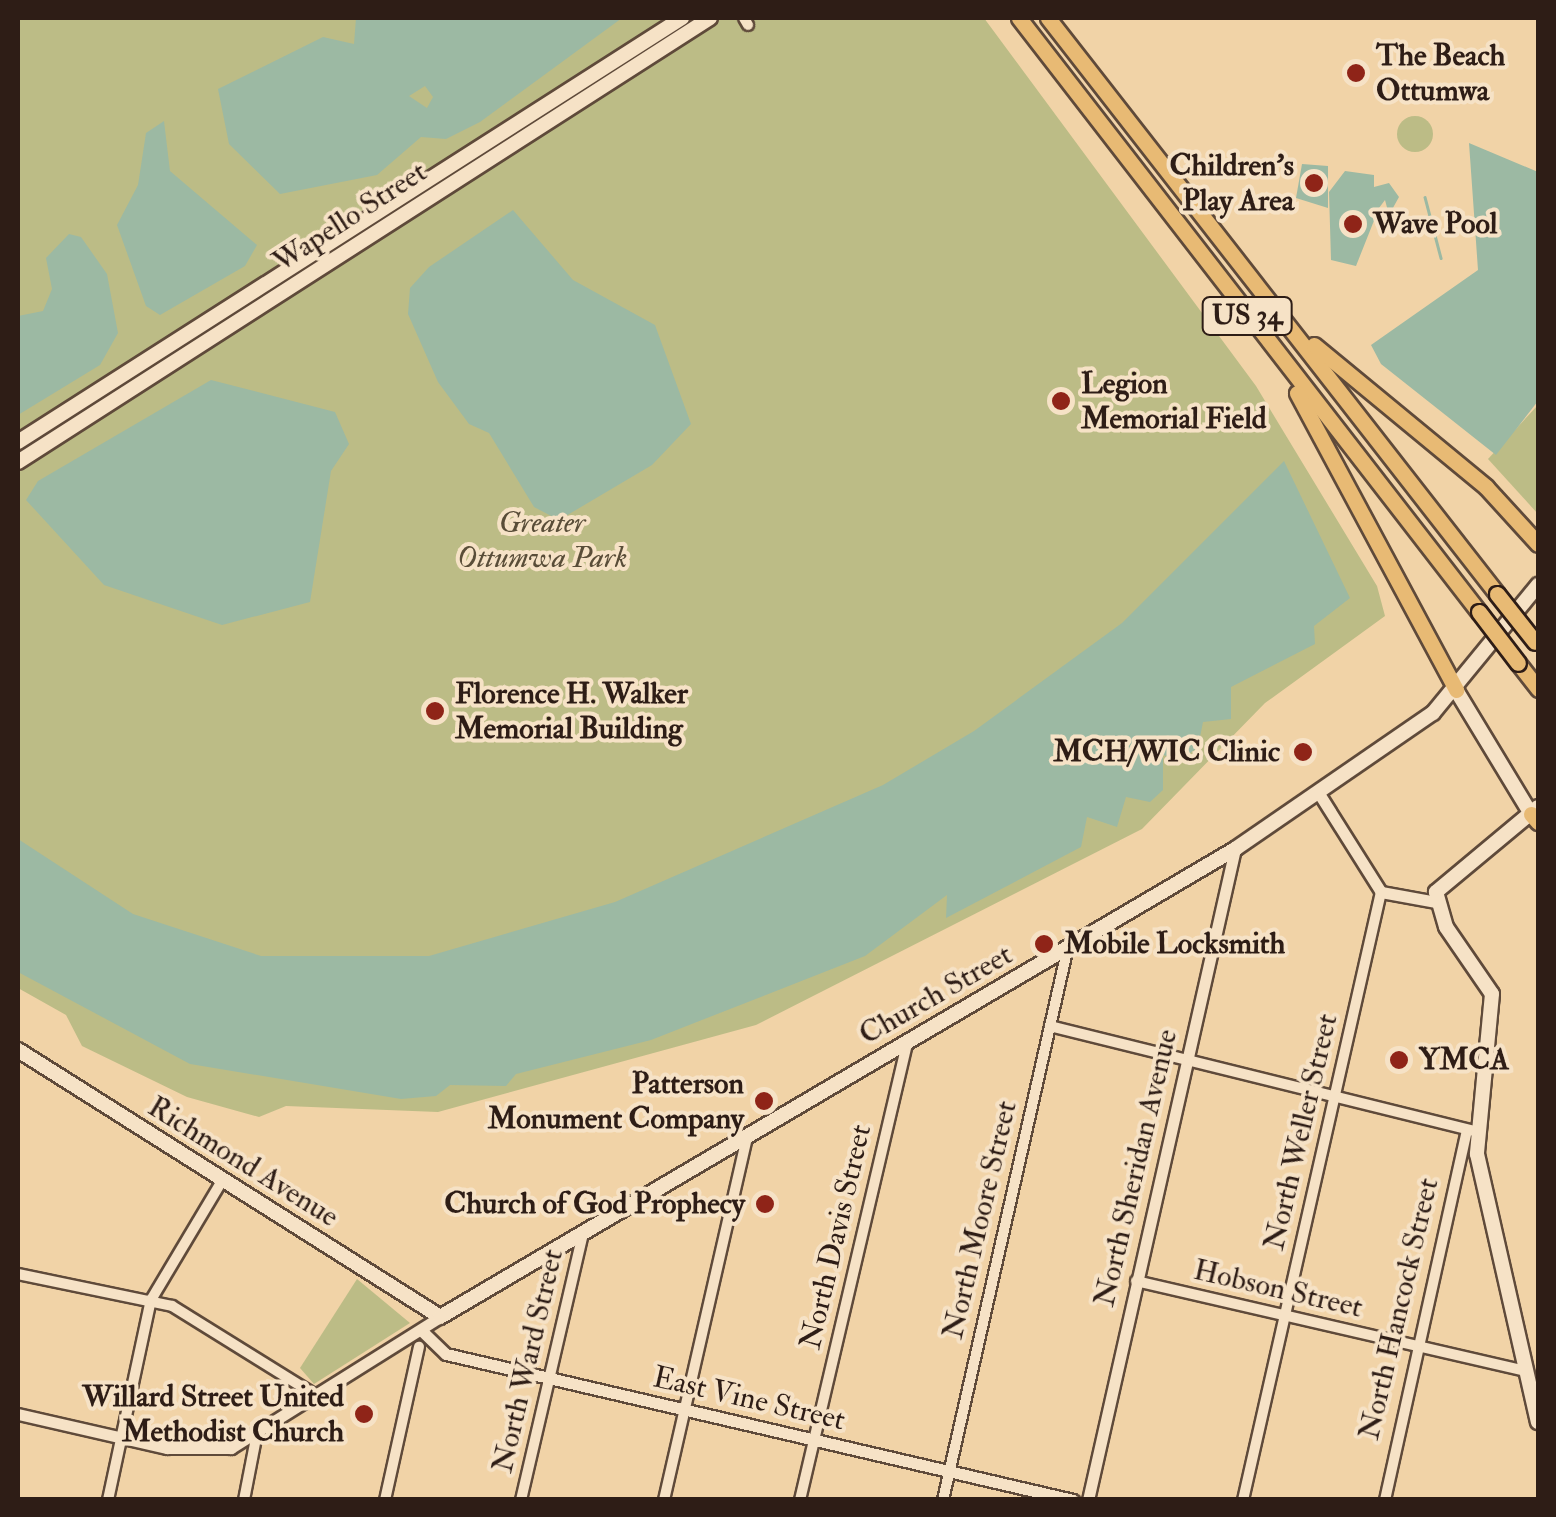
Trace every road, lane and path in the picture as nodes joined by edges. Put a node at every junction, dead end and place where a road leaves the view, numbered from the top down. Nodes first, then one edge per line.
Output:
1 (682, 18) edge
2 (710, 18) edge
3 (1019, 18) edge
4 (1048, 18) edge
5 (1277, 311) junction
6 (1252, 322) junction
7 (18, 442) edge
8 (18, 462) edge
9 (1538, 544) edge
10 (1538, 585) edge
11 (1537, 644) edge
12 (1538, 689) edge
13 (1456, 690) junction
14 (1318, 792) junction
15 (1536, 815) edge
16 (1235, 848) junction
17 (1381, 892) junction
18 (1436, 902) junction
19 (1067, 952) junction
20 (1050, 1026) junction
21 (907, 1044) junction
22 (18, 1050) edge
23 (1184, 1065) junction
24 (1334, 1099) junction
25 (1471, 1130) junction
26 (747, 1139) junction
27 (222, 1182) junction
28 (582, 1234) junction
29 (18, 1274) edge
30 (1136, 1282) junction
31 (151, 1300) junction
32 (1284, 1316) junction
33 (440, 1317) junction
34 (422, 1332) junction
35 (419, 1347) dead end
36 (1419, 1347) junction
37 (1526, 1371) junction
38 (549, 1378) junction
39 (314, 1394) junction
40 (685, 1410) junction
41 (18, 1414) edge
42 (1538, 1422) edge
43 (257, 1433) junction
44 (122, 1438) junction
45 (814, 1440) junction
46 (949, 1471) junction
47 (108, 1500) edge
48 (244, 1500) edge
49 (385, 1500) edge
50 (522, 1500) edge
51 (664, 1500) edge
52 (800, 1500) edge
53 (943, 1500) edge
54 (1073, 1500) edge
55 (1088, 1500) edge
56 (1242, 1500) edge
57 (1385, 1500) edge

1 - 7 main road, Wapello Street
2 - 8 main road, Wapello Street
3 - 6 highway, US 34
4 - 5 highway, US 34
5 - 9 highway
5 - 11 highway, US 34, bridge
6 - 12 highway, US 34, bridge
6 - 13 highway
10 - 13 main road, Church Street
13 - 14 main road, Church Street
13 - 15 main road
14 - 16 main road, Church Street
14 - 17 street
15 - 18 main road
16 - 19 main road, Church Street
16 - 23 street, North Sheridan Avenue
17 - 18 street
17 - 24 street, North Weller Street
18 - 25 main road, North Hancock Street
19 - 20 street, North Moore Street
19 - 21 main road, Church Street
20 - 23 street
20 - 46 street, North Moore Street
21 - 26 main road, Church Street
21 - 45 street, North Davis Street
22 - 27 main road, Richmond Avenue
23 - 24 street
23 - 30 street, North Sheridan Avenue
24 - 25 street
24 - 32 street, North Weller Street
25 - 36 street, North Hancock Street
25 - 37 main road, North Hancock Street
26 - 28 main road, Church Street
26 - 40 street
27 - 31 street
27 - 33 main road, Richmond Avenue
28 - 33 main road, Church Street
28 - 38 street, North Ward Street
29 - 31 street
30 - 32 street, Hobson Street
30 - 55 street, North Sheridan Avenue
31 - 39 street
31 - 44 street
32 - 36 street, Hobson Street
32 - 56 street, North Weller Street
33 - 34 street, Church Street
34 - 38 street, East Vine Street
34 - 39 street, Church Street
35 - 49 street
36 - 37 street, Hobson Street
36 - 57 street, North Hancock Street
37 - 42 main road, North Hancock Street
38 - 40 street, East Vine Street
38 - 50 street, North Ward Street
39 - 43 street, Church Street
40 - 45 street, East Vine Street
40 - 51 street
41 - 44 street, Church Street
43 - 44 street, Church Street
43 - 48 street
44 - 47 street
45 - 46 street, East Vine Street
45 - 52 street, North Davis Street
46 - 53 street, North Moore Street
46 - 54 street, East Vine Street

